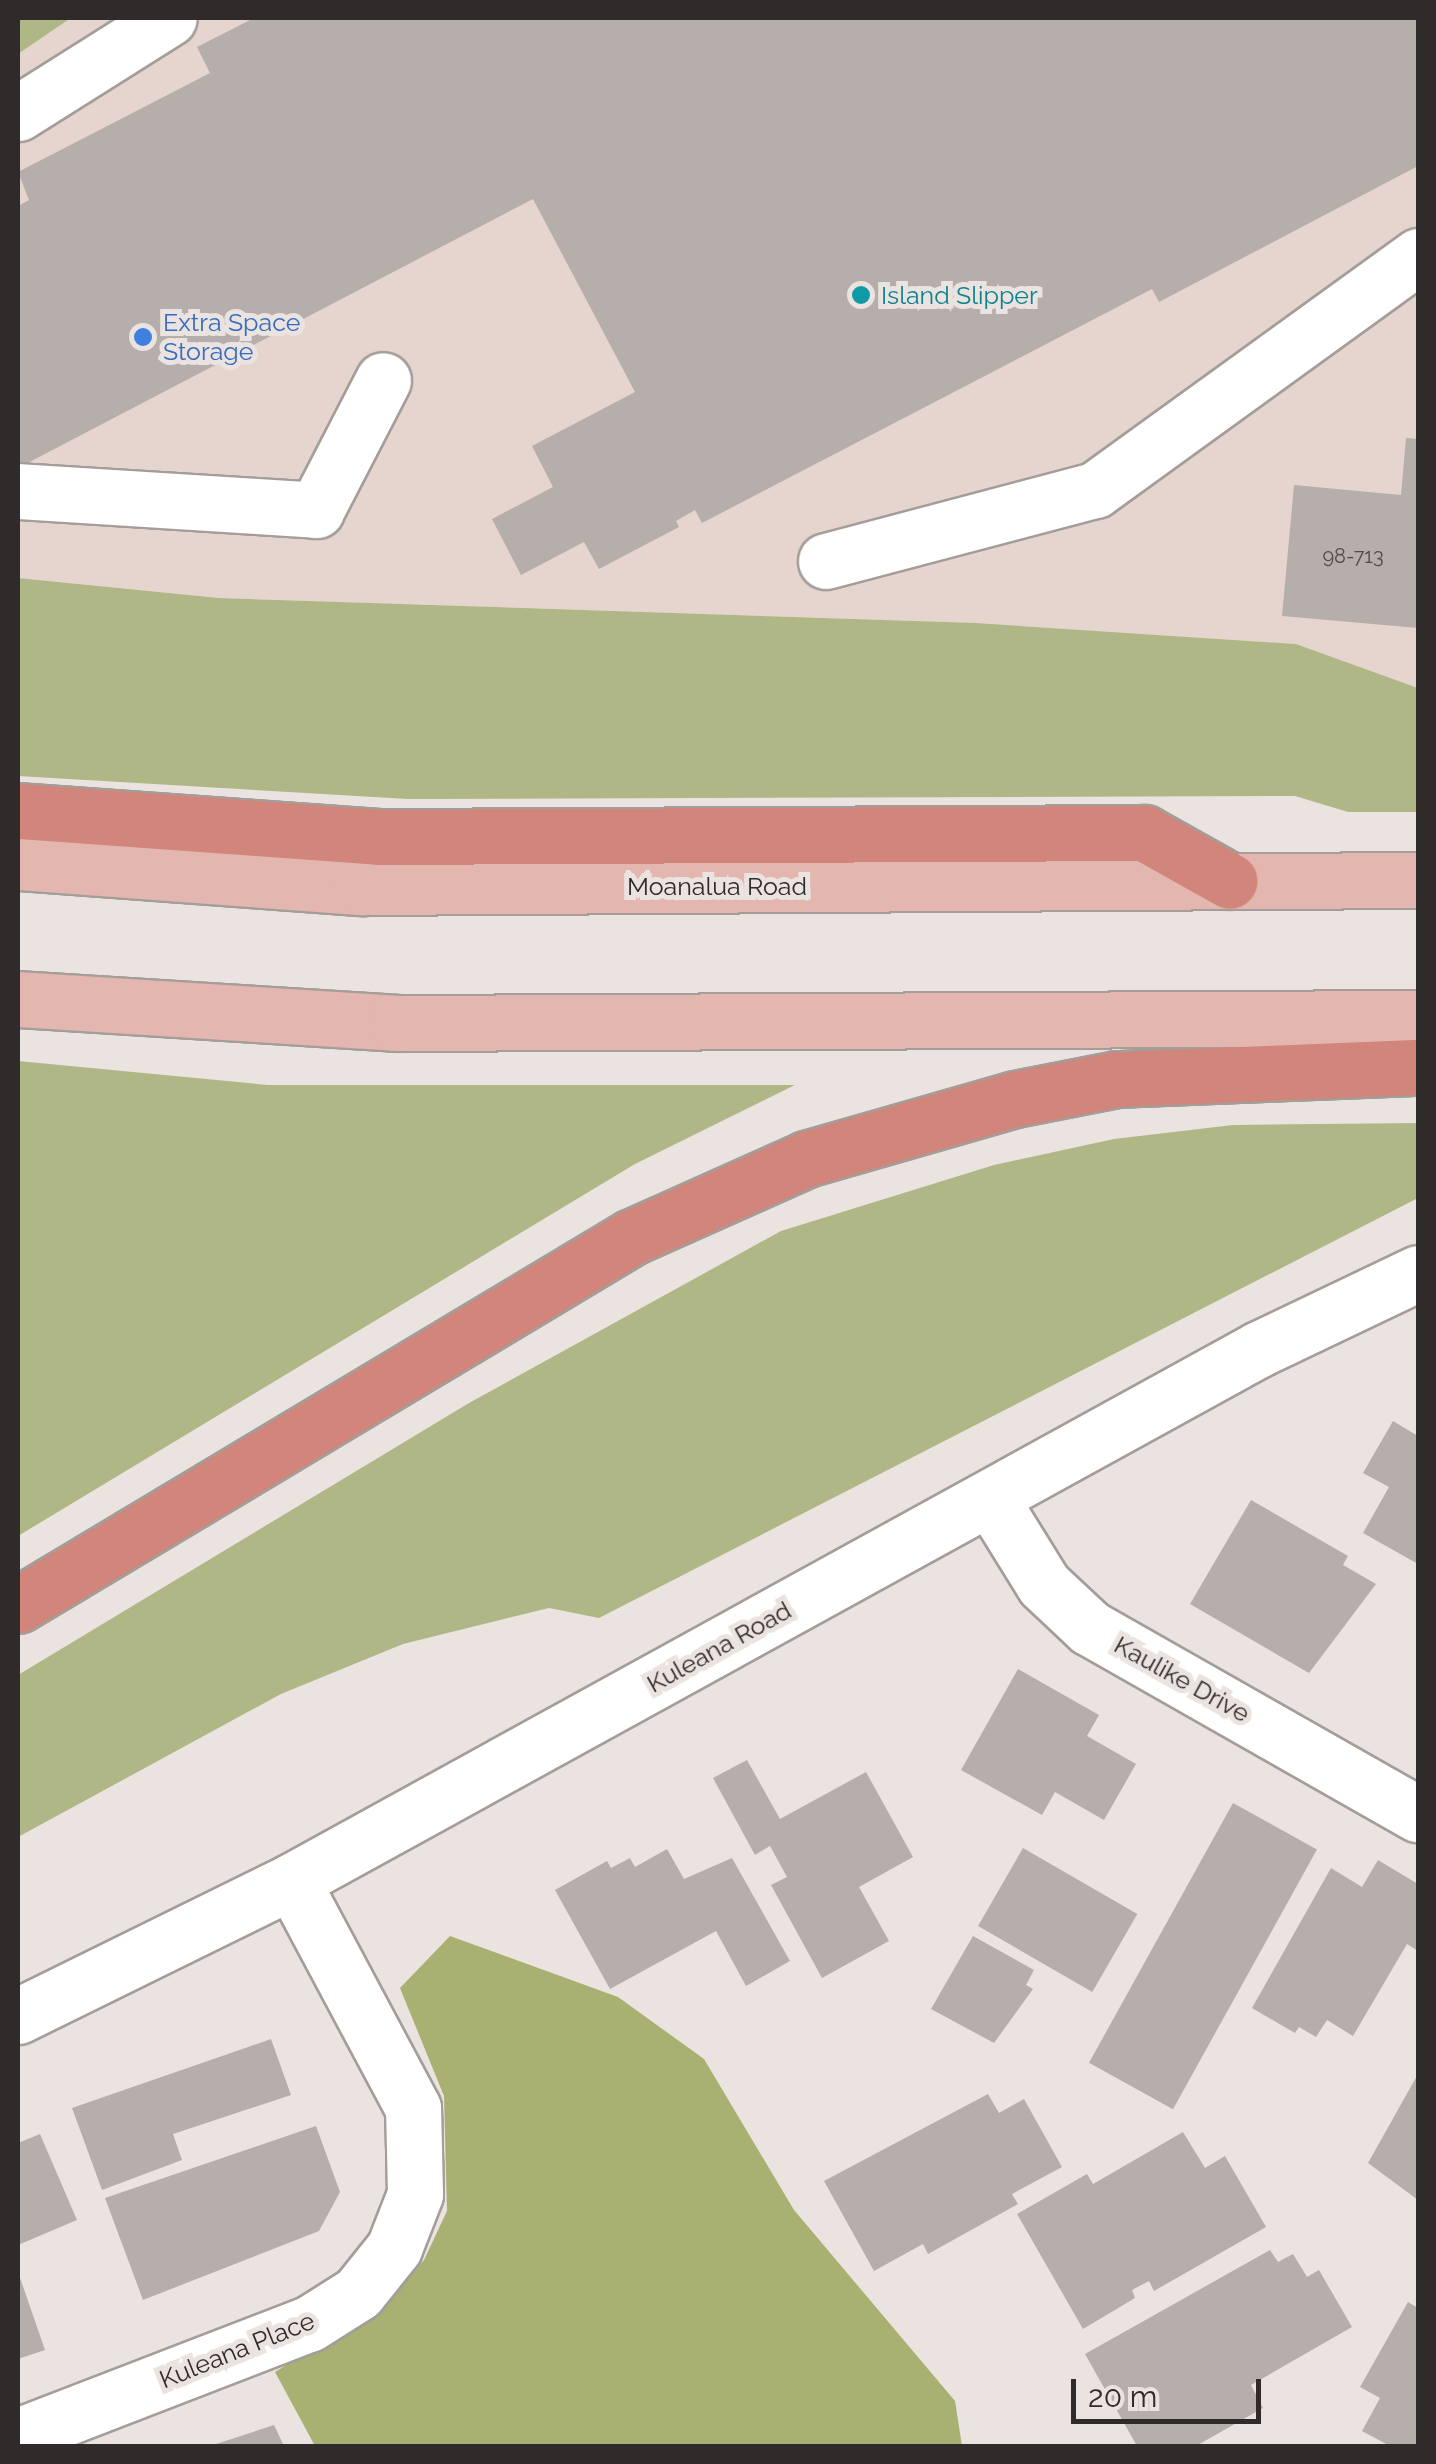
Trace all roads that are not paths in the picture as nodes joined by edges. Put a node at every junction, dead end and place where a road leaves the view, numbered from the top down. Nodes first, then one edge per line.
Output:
1 (168, 18) edge
2 (18, 113) edge
3 (1418, 256) edge
4 (383, 380) dead end
5 (18, 491) edge
6 (826, 561) dead end
7 (18, 811) edge
8 (18, 862) edge
9 (1418, 880) edge
10 (1230, 882) junction
11 (18, 999) edge
12 (1418, 1018) edge
13 (1418, 1068) edge
14 (1418, 1273) edge
15 (990, 1498) junction
16 (18, 1605) edge
17 (1418, 1814) edge
18 (292, 1881) junction
19 (18, 2016) edge
20 (18, 2436) edge

1 - 2 street
3 - 6 street
4 - 5 street
7 - 10 highway
8 - 10 main road, Moanalua Road
9 - 10 main road, Moanalua Road
11 - 12 main road
13 - 16 highway
14 - 15 street, Kuleana Road
15 - 17 street, Kaulike Drive
15 - 18 street, Kuleana Road
18 - 19 street, Kuleana Road
18 - 20 street, Kuleana Place

